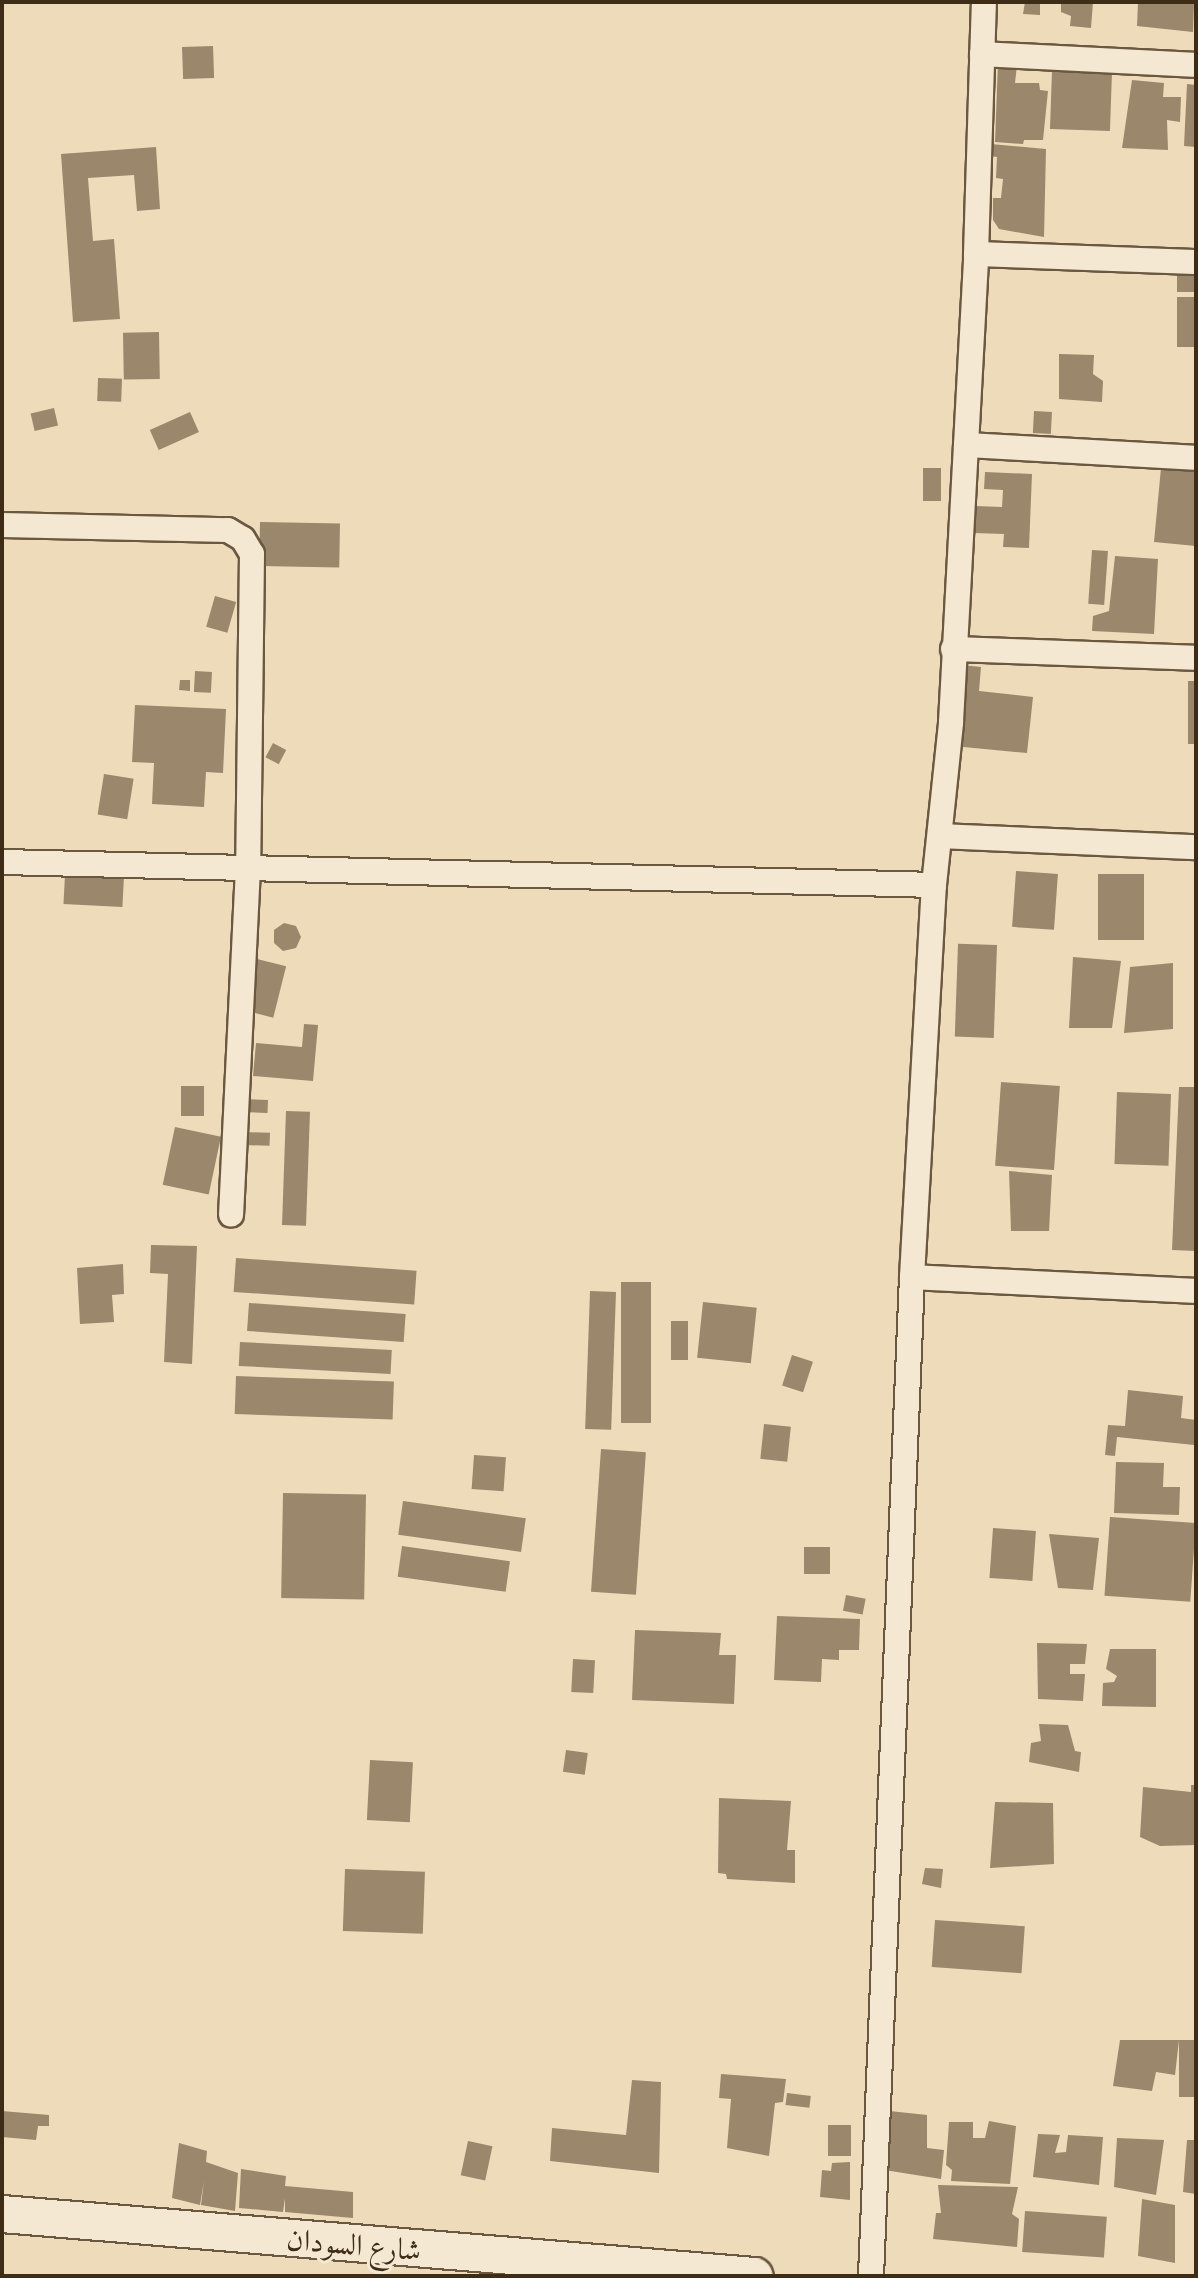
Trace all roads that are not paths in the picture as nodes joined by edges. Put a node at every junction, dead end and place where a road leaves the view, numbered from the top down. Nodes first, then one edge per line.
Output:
1 (984, 2) edge
2 (982, 54) junction
3 (1196, 65) edge
4 (976, 254) junction
5 (1196, 262) edge
6 (966, 445) junction
7 (1196, 458) edge
8 (2, 525) edge
9 (953, 649) junction
10 (1196, 658) edge
11 (940, 836) junction
12 (1196, 847) edge
13 (2, 862) edge
14 (248, 868) junction
15 (934, 885) junction
16 (231, 1215) dead end
17 (912, 1277) junction
18 (1196, 1291) edge
19 (2, 2214) edge
20 (754, 2276) edge
21 (871, 2276) edge

1 - 2 street
2 - 3 street
2 - 4 street
4 - 5 street
4 - 6 street
6 - 7 street
6 - 9 street
8 - 14 street
9 - 10 street
9 - 11 street
11 - 12 street
11 - 15 street
13 - 14 street
14 - 15 street
14 - 16 street
15 - 17 street
17 - 18 street
17 - 21 street
19 - 20 main road, شارع السودان

